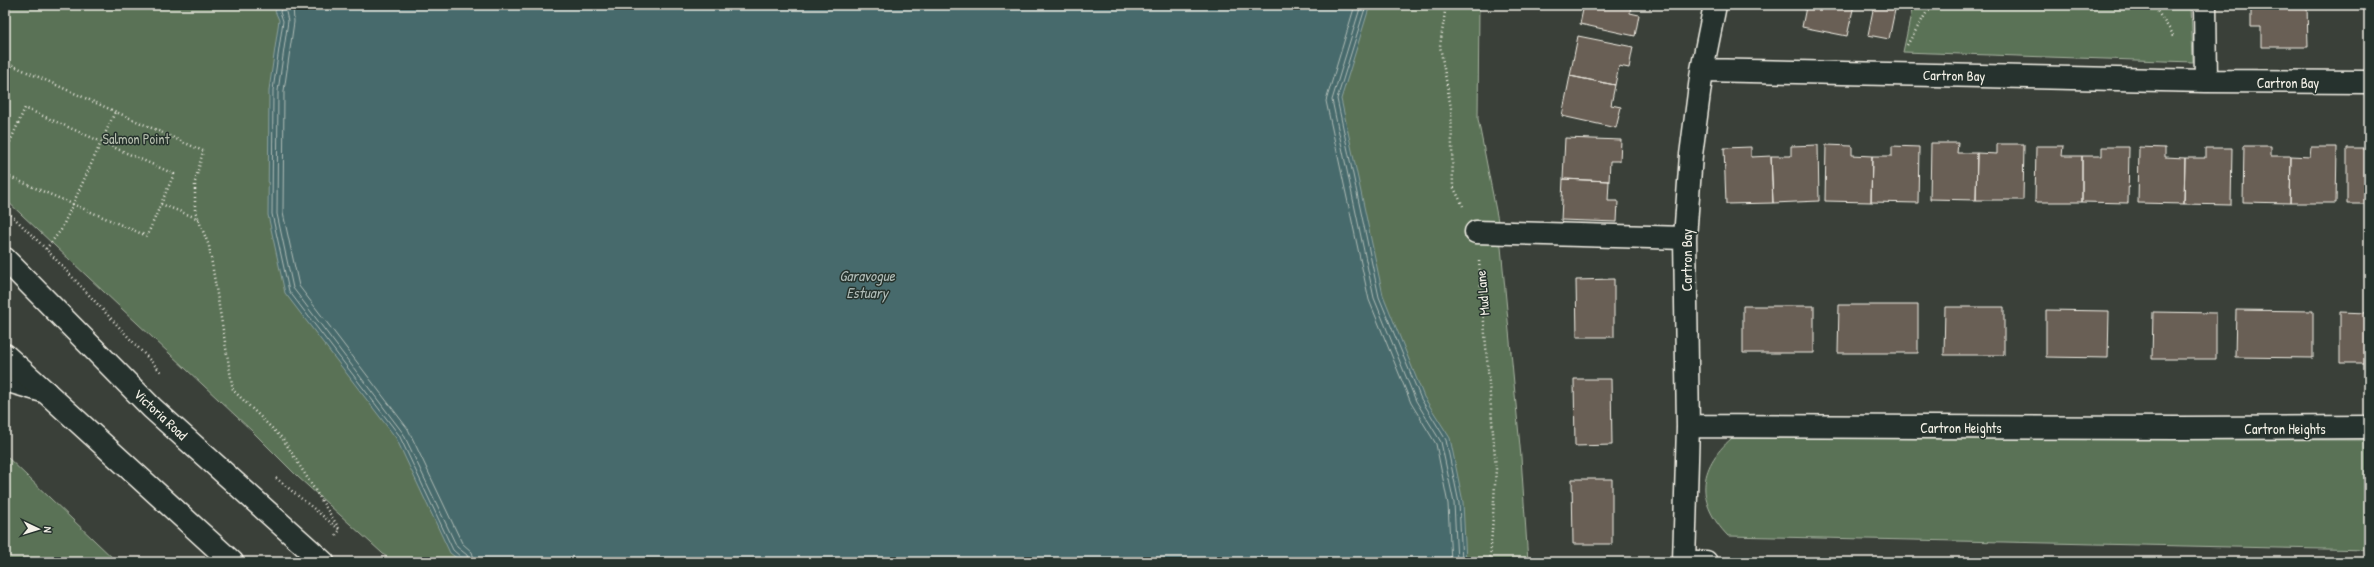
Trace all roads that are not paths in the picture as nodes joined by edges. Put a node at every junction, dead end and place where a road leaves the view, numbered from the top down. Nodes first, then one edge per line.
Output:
1 (1715, 5) edge
2 (2205, 5) edge
3 (1702, 70) junction
4 (2206, 81) junction
5 (2369, 82) edge
6 (1476, 232) road end
7 (1685, 238) junction
8 (5, 259) edge
9 (5, 354) edge
10 (5, 380) edge
11 (46, 392) junction
12 (1688, 426) junction
13 (2369, 427) edge
14 (321, 560) edge
15 (232, 562) edge
16 (1684, 562) edge
17 (1706, 562) edge

1 - 3 main road, Cartron Bay
2 - 4 main road
3 - 4 main road, Cartron Bay
3 - 7 main road, Cartron Bay
4 - 5 main road, Cartron Bay
6 - 7 main road
7 - 12 main road, Cartron Bay
8 - 14 main road, Victoria Road
9 - 11 main road
10 - 11 main road
11 - 15 main road
12 - 13 main road, Cartron Heights
12 - 16 main road
16 - 17 main road

